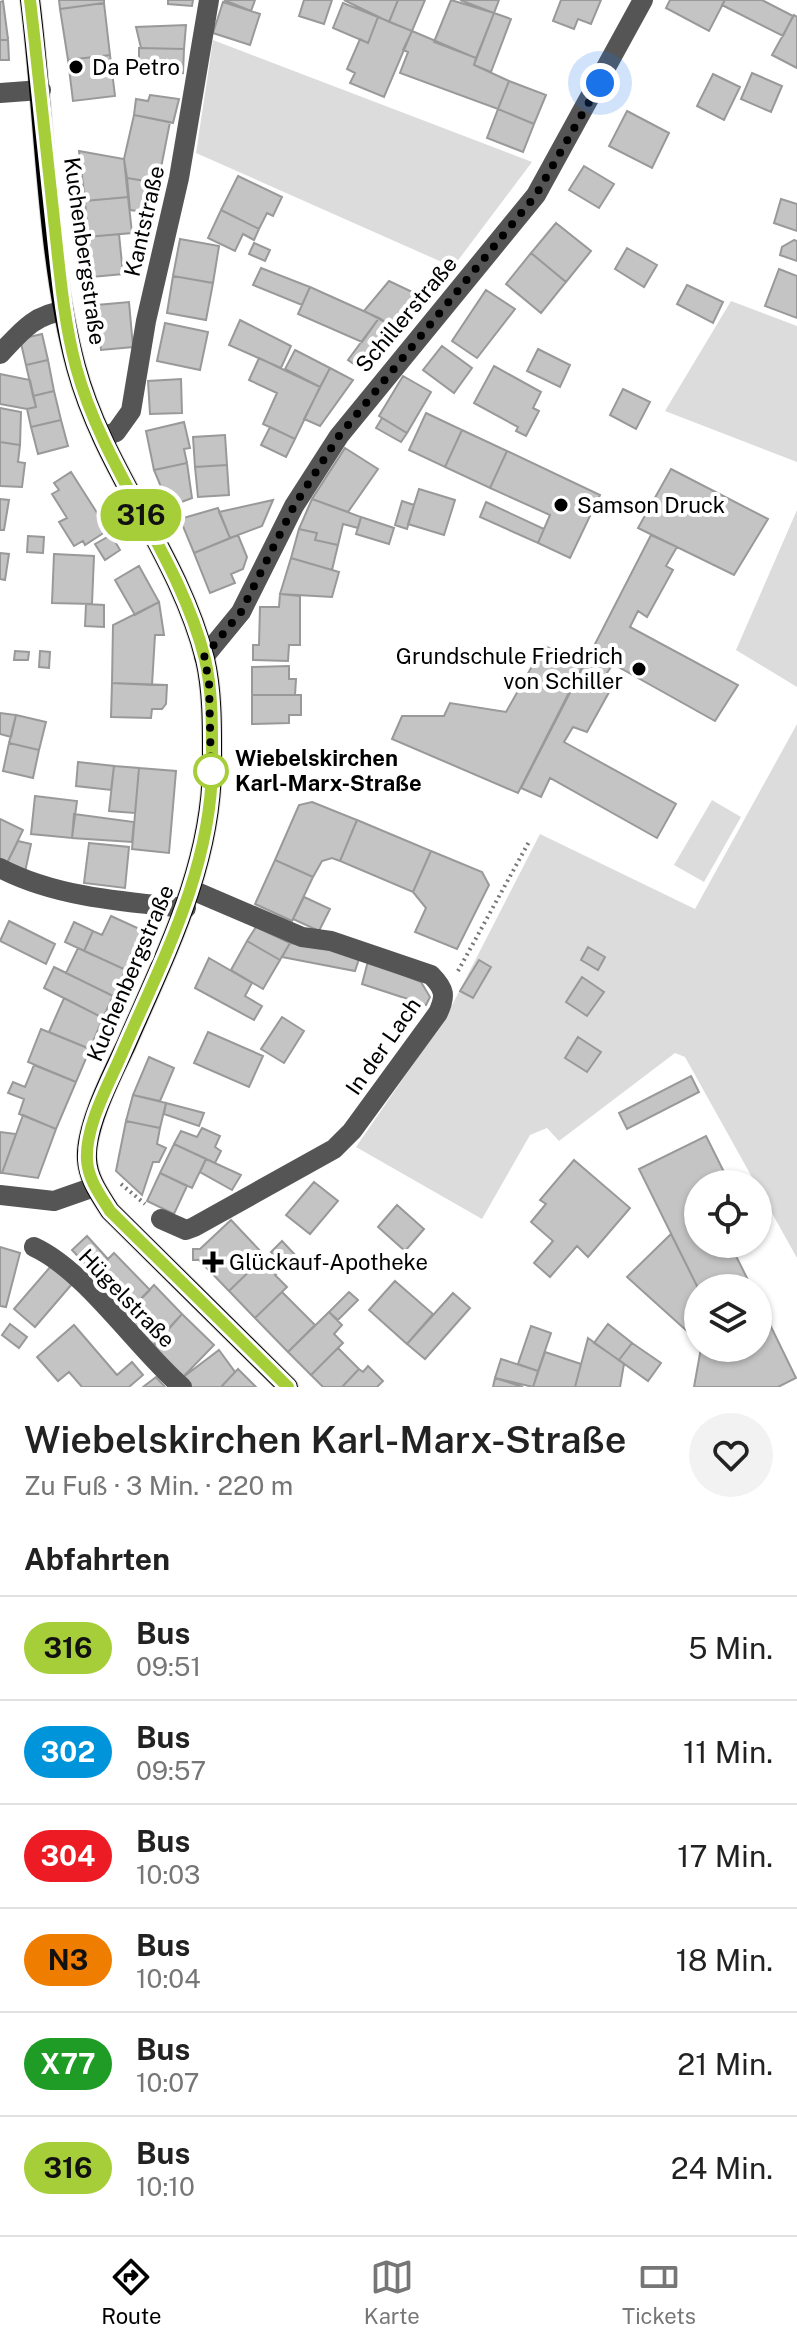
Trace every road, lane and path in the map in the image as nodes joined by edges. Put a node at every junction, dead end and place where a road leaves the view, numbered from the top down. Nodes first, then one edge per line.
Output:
1 (30, 0) edge
2 (209, 0) edge
3 (643, 0) edge
4 (41, 90) junction
5 (0, 93) edge
6 (64, 311) junction
7 (0, 354) edge
8 (102, 437) junction
9 (204, 657) junction
10 (530, 840) dead end
11 (0, 868) edge
12 (189, 899) junction
13 (442, 985) junction
14 (119, 1181) dead end
15 (94, 1187) junction
16 (0, 1195) edge
17 (161, 1219) joint
18 (34, 1247) dead end
19 (182, 1387) edge
20 (288, 1387) edge

1 - 4 main road, Kuchenbergstraße
2 - 8 street, Kantstraße
3 - 9 street, Schillerstraße
4 - 5 street
4 - 6 main road, Kuchenbergstraße
6 - 7 street
6 - 8 main road, Kuchenbergstraße
8 - 9 main road, Kuchenbergstraße
9 - 12 main road, Kuchenbergstraße
10 - 13 path
11 - 12 street, In der Lach
12 - 13 street, In der Lach
12 - 15 main road, Kuchenbergstraße
13 - 17 street, In der Lach
14 - 17 path
15 - 16 street
15 - 20 main road
18 - 19 street, Hügelstraße

